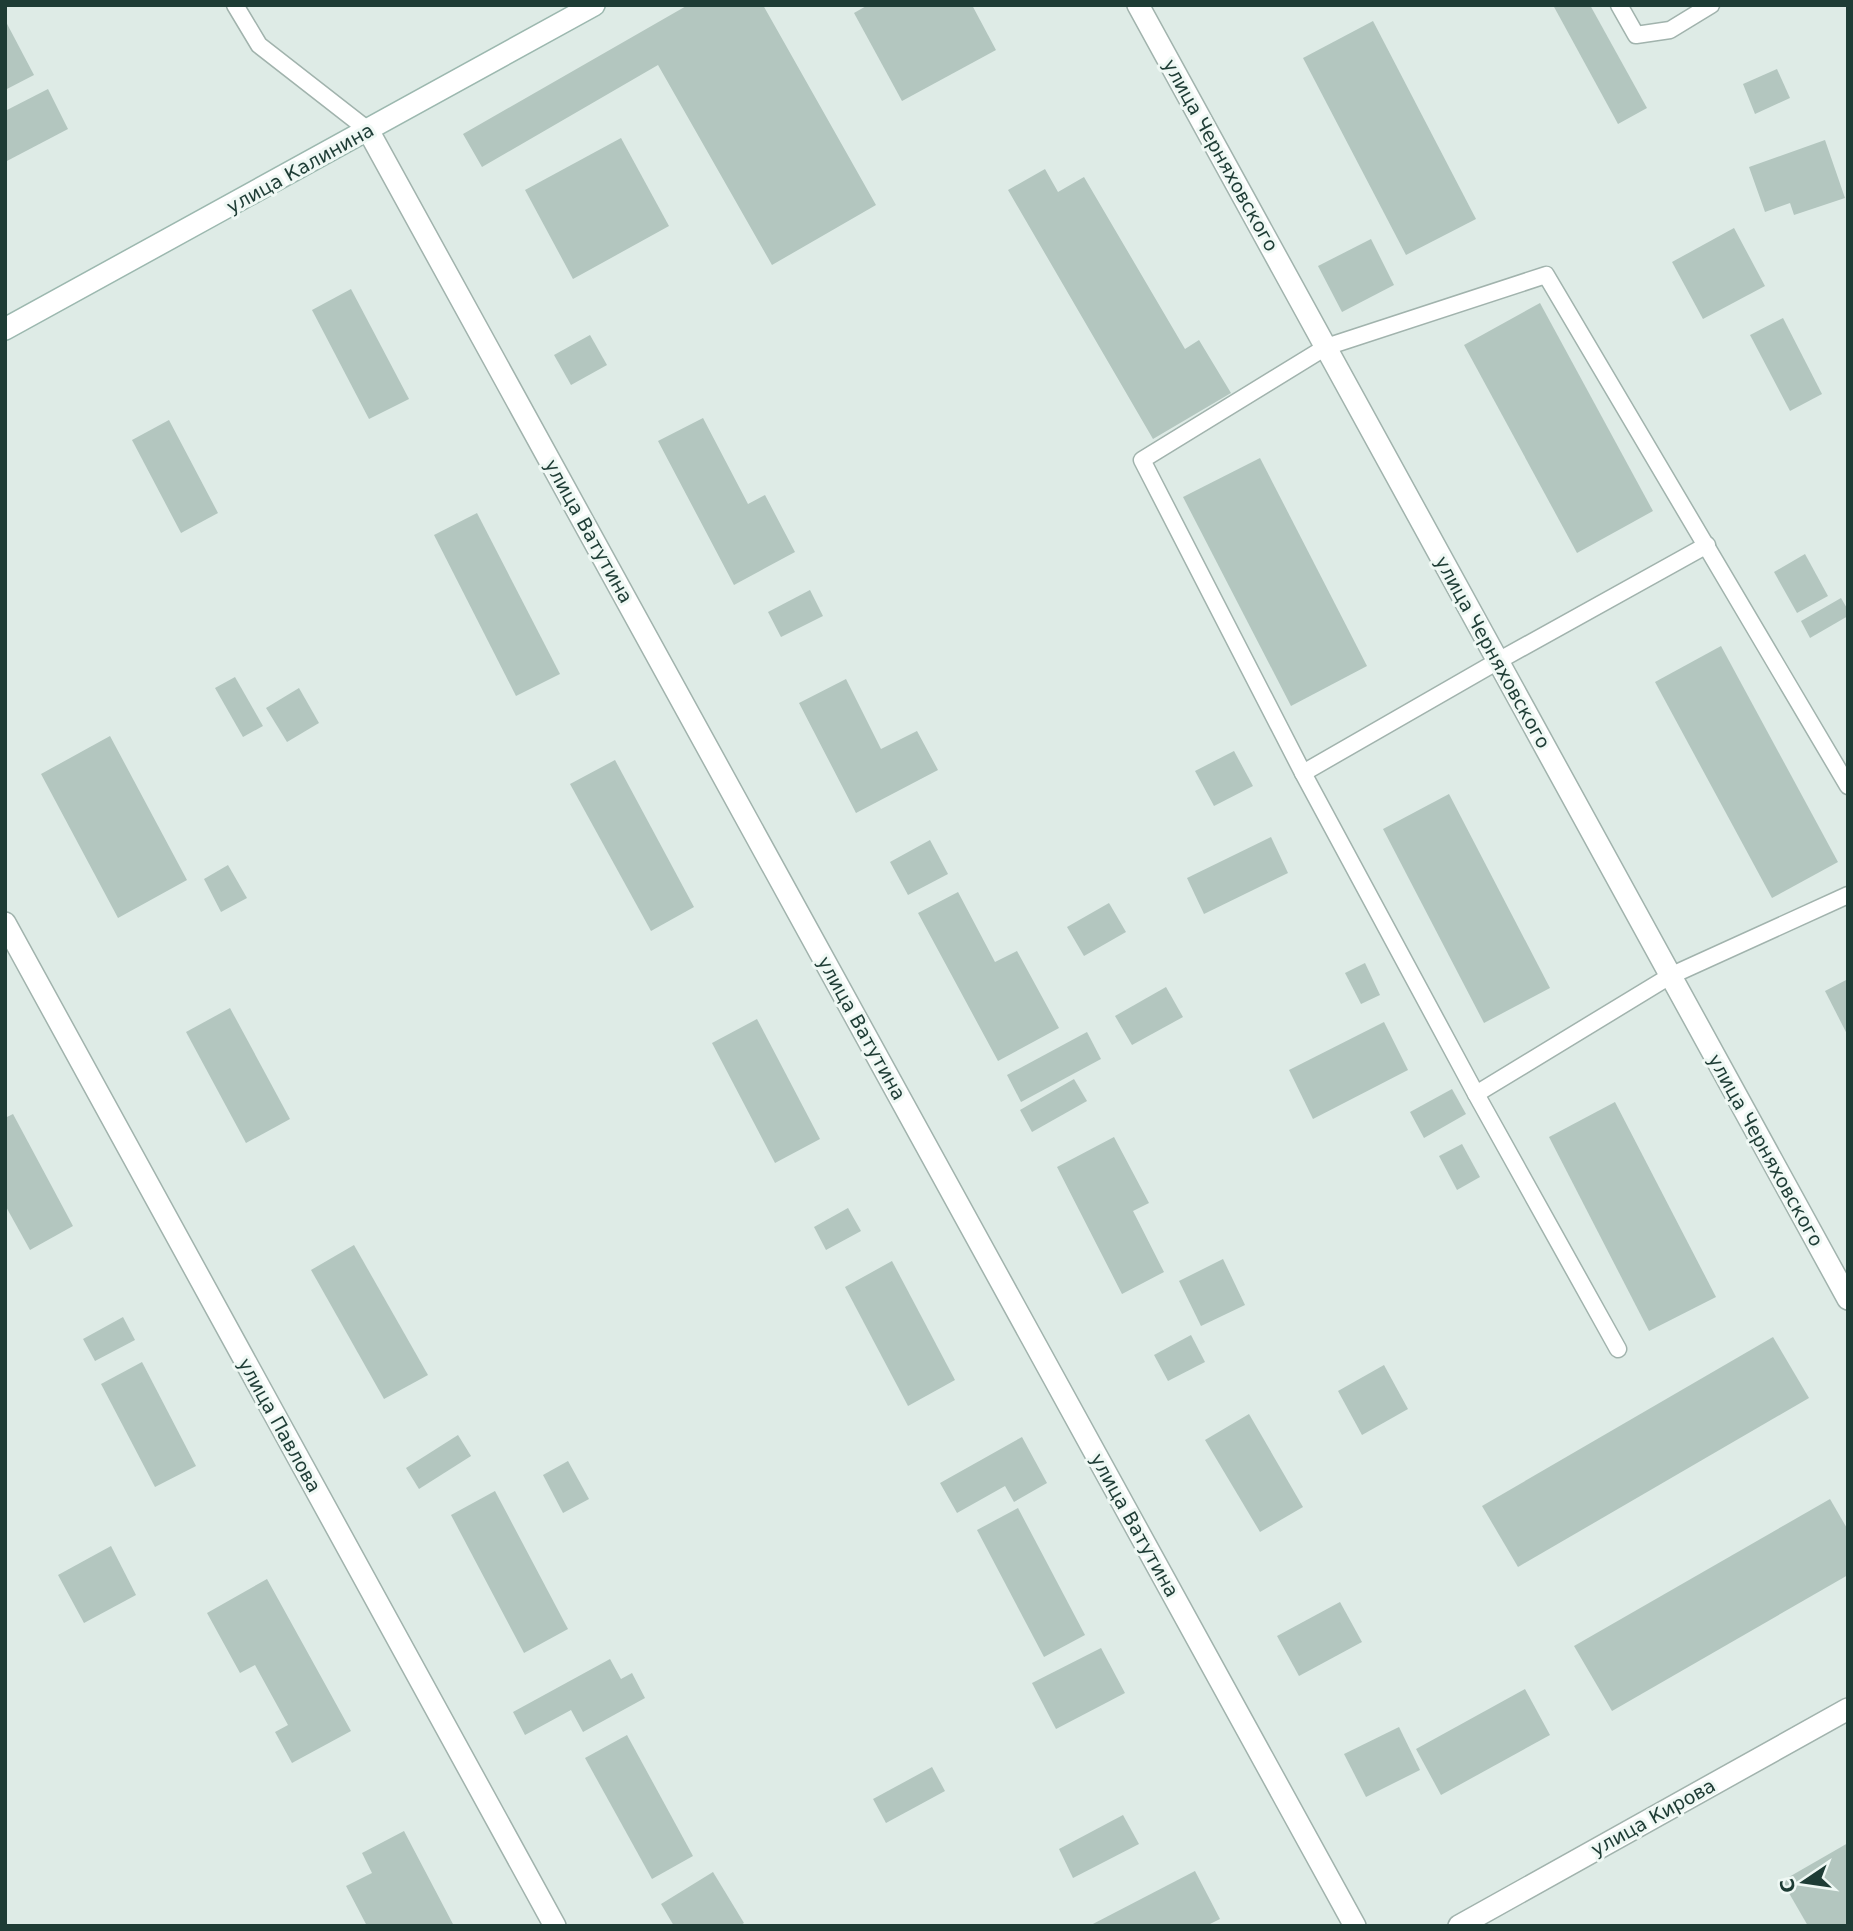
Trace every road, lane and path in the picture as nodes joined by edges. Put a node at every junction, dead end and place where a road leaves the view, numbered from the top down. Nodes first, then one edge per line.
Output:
1 (235, 5) edge
2 (594, 5) edge
3 (1138, 5) edge
4 (1619, 5) edge
5 (1711, 5) edge
6 (368, 130) junction
7 (7, 325) edge
8 (1326, 347) junction
9 (1707, 545) junction
10 (1498, 661) junction
11 (1303, 773) junction
12 (1848, 786) edge
13 (1848, 895) edge
14 (5, 923) edge
15 (1670, 976) junction
16 (1476, 1094) junction
17 (1848, 1300) edge
18 (1618, 1349) dead end
19 (1848, 1709) edge
20 (555, 1926) edge
21 (1355, 1926) edge
22 (1459, 1926) edge

1 - 6 lane
2 - 6 street, улица Калинина
3 - 8 street, улица Черняховского
4 - 5 lane
6 - 7 street, улица Калинина
6 - 21 street, улица Ватутина
8 - 9 lane
8 - 10 street, улица Черняховского
8 - 11 lane
9 - 10 lane
9 - 12 lane
10 - 11 lane
10 - 15 street, улица Черняховского
11 - 16 lane
13 - 15 lane
14 - 20 street, улица Павлова
15 - 16 lane
15 - 17 street, улица Черняховского
16 - 18 lane
19 - 22 street, улица Кирова

